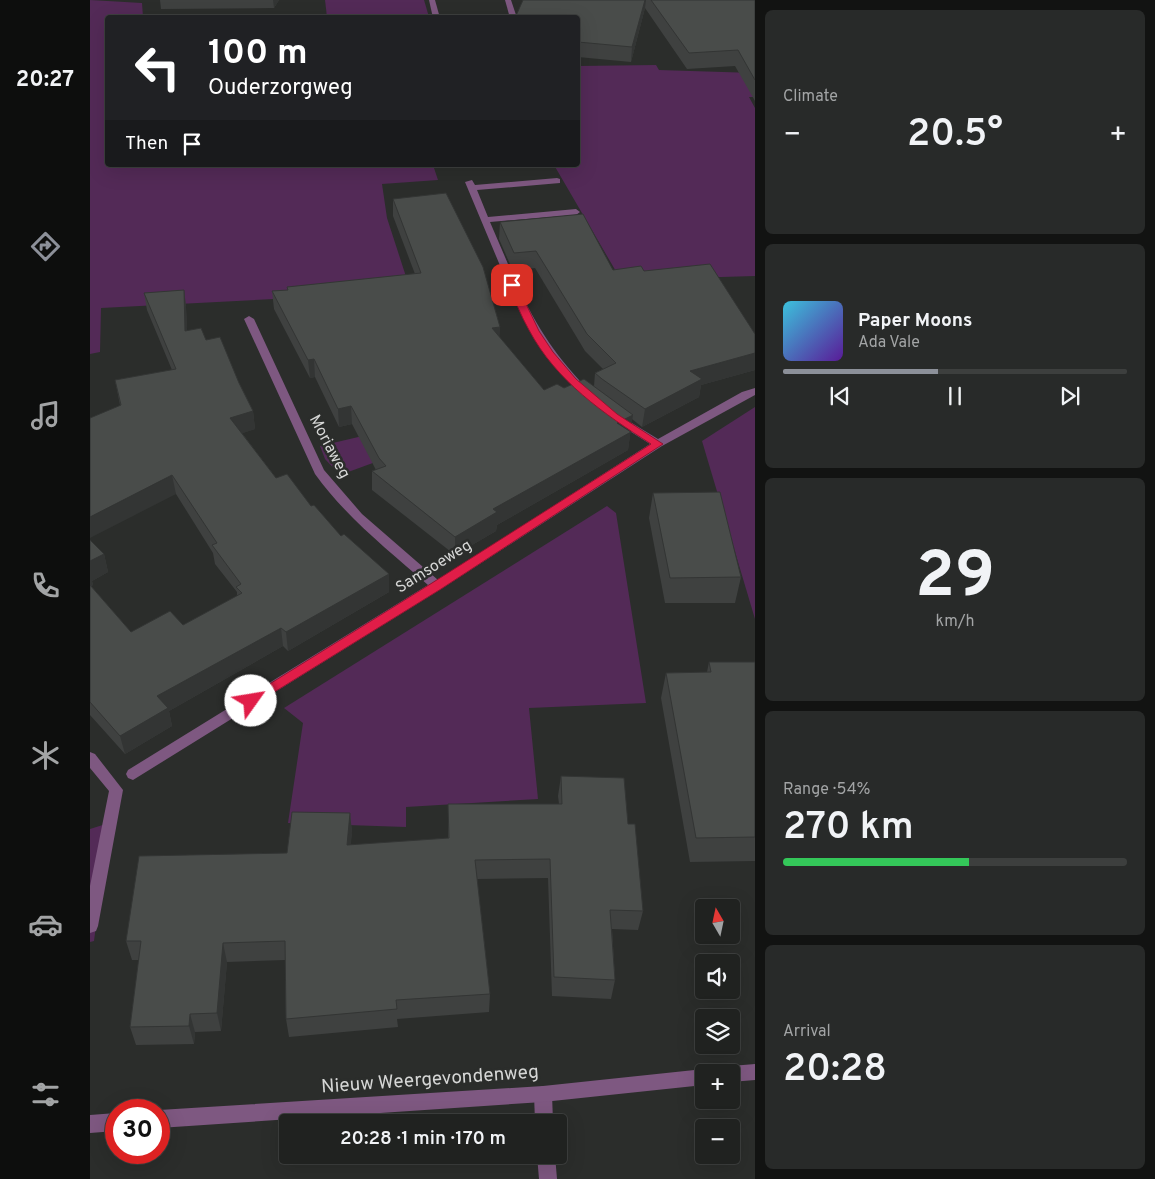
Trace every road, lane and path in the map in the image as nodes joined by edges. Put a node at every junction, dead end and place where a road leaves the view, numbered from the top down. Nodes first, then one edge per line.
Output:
1 (432, 0) edge
2 (508, 0) edge
3 (437, 15) edge
4 (513, 15) edge
5 (556, 181) dead end
6 (576, 212) dead end
7 (485, 220) junction
8 (249, 319) dead end
9 (755, 391) edge
10 (593, 400) edge
11 (607, 410) edge
12 (658, 444) junction
13 (436, 586) junction
14 (90, 758) edge
15 (133, 774) dead end
16 (90, 926) edge
17 (755, 1072) edge
18 (740, 1073) edge
19 (695, 1078) edge
20 (542, 1094) junction
21 (543, 1114) edge
22 (170, 1119) edge
23 (105, 1123) edge
24 (90, 1124) edge
25 (547, 1164) edge
26 (548, 1179) edge

1 - 3 street
2 - 4 street
5 - 7 street
6 - 7 street
7 - 10 street
8 - 13 street, Moriaweg
9 - 12 street, Samsoeweg
11 - 12 street
12 - 13 street, Samsoeweg
13 - 15 street, Samsoeweg
14 - 16 street
17 - 18 street
19 - 20 street, Nieuw Weergevondenweg
20 - 21 street
20 - 22 street, Nieuw Weergevondenweg
23 - 24 street
25 - 26 street

